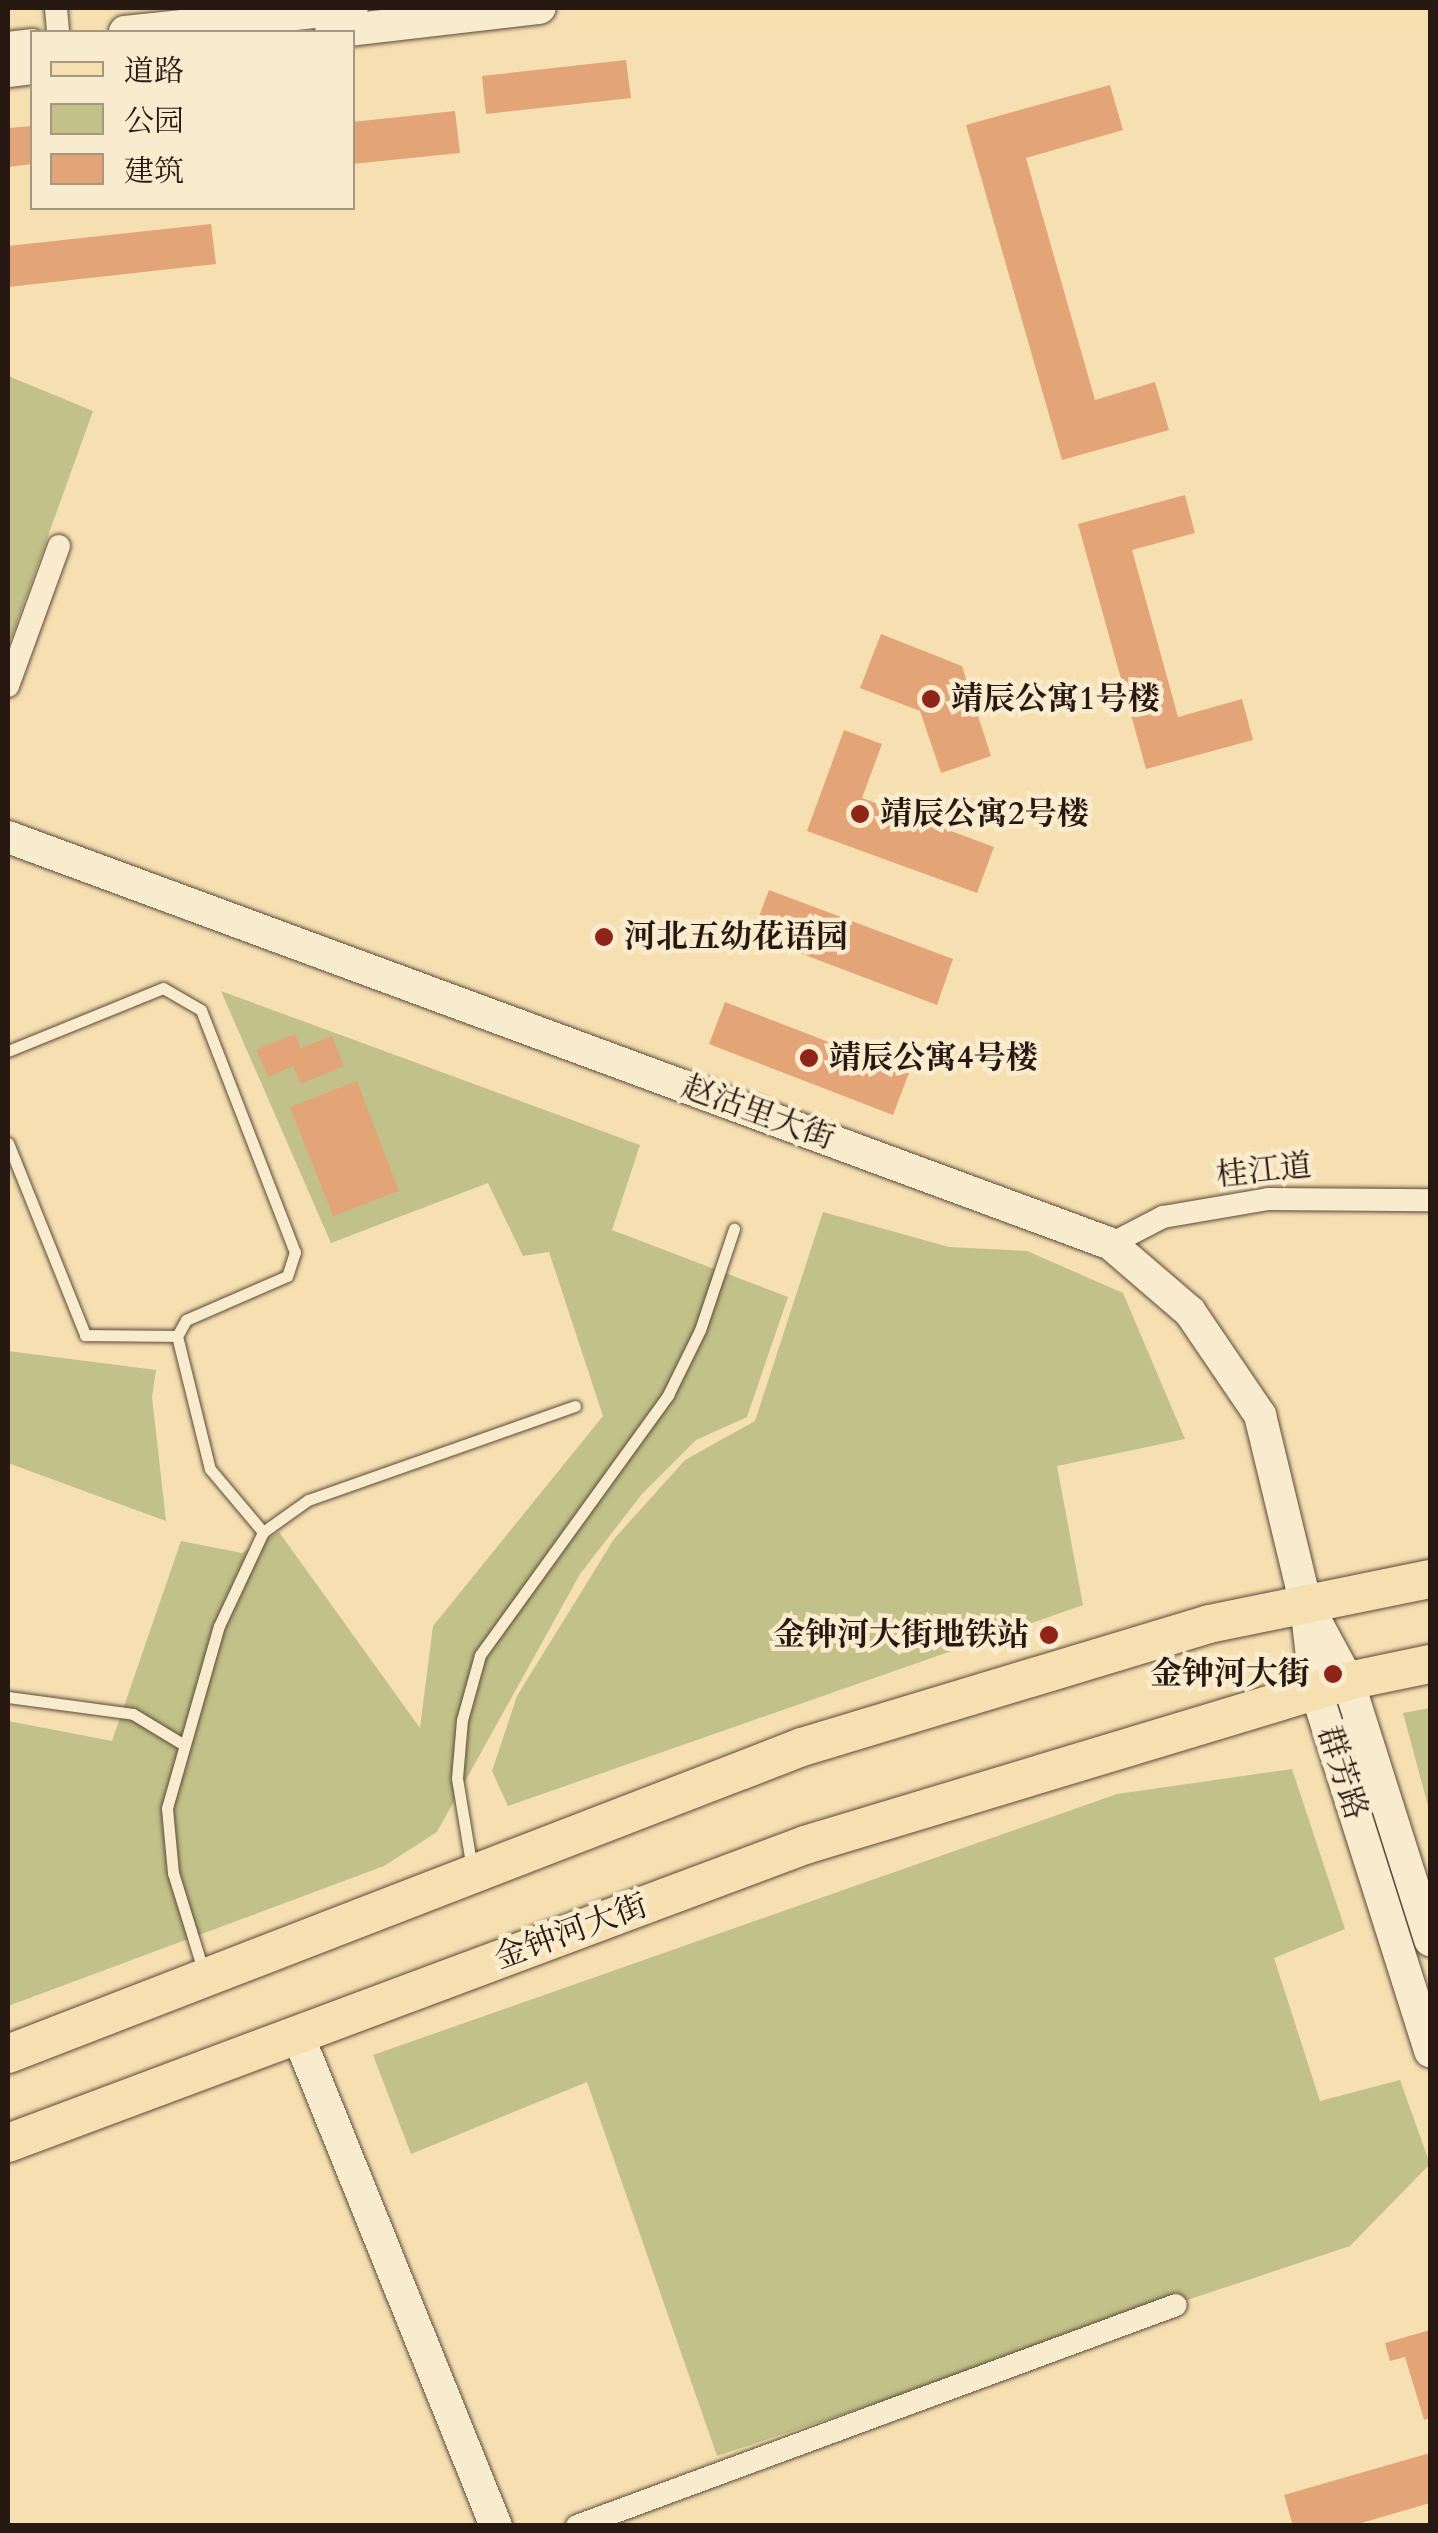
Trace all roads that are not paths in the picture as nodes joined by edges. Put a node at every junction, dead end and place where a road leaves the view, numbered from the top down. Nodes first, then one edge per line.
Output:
1 (352, 8) edge
2 (540, 8) edge
3 (144, 30) edge
4 (348, 30) edge
5 (59, 546) dead end
6 (8, 686) edge
7 (8, 836) edge
8 (8, 1051) edge
9 (8, 1143) edge
10 (1430, 1200) edge
11 (734, 1229) dead end
12 (1111, 1244) junction
13 (177, 1336) junction
14 (576, 1406) dead end
15 (263, 1532) junction
16 (1430, 1579) edge
17 (1306, 1605) junction
18 (1430, 1664) edge
19 (1332, 1686) junction
20 (8, 1697) edge
21 (181, 1742) junction
22 (473, 1873) junction
23 (1430, 1940) edge
24 (206, 1977) junction
25 (297, 2033) junction
26 (1430, 2051) edge
27 (8, 2054) edge
28 (8, 2143) edge
29 (1176, 2305) dead end
30 (496, 2526) edge
31 (577, 2526) edge

1 - 3 street
2 - 4 street
5 - 6 street
7 - 12 street, 赵沽里大街
8 - 13 lane
9 - 13 lane
10 - 12 street, 桂江道
11 - 22 lane
12 - 17 street, 赵沽里大街
13 - 15 lane
14 - 15 lane
15 - 21 lane
16 - 17 main road
17 - 19 street, 群芳路
17 - 22 main road
18 - 19 main road, 金钟河大街
19 - 23 street, 群芳路
19 - 25 main road, 金钟河大街
19 - 26 street, 群芳路
20 - 21 lane
21 - 24 lane
22 - 24 main road
24 - 27 main road
25 - 28 main road, 金钟河大街
25 - 30 street
29 - 31 street

